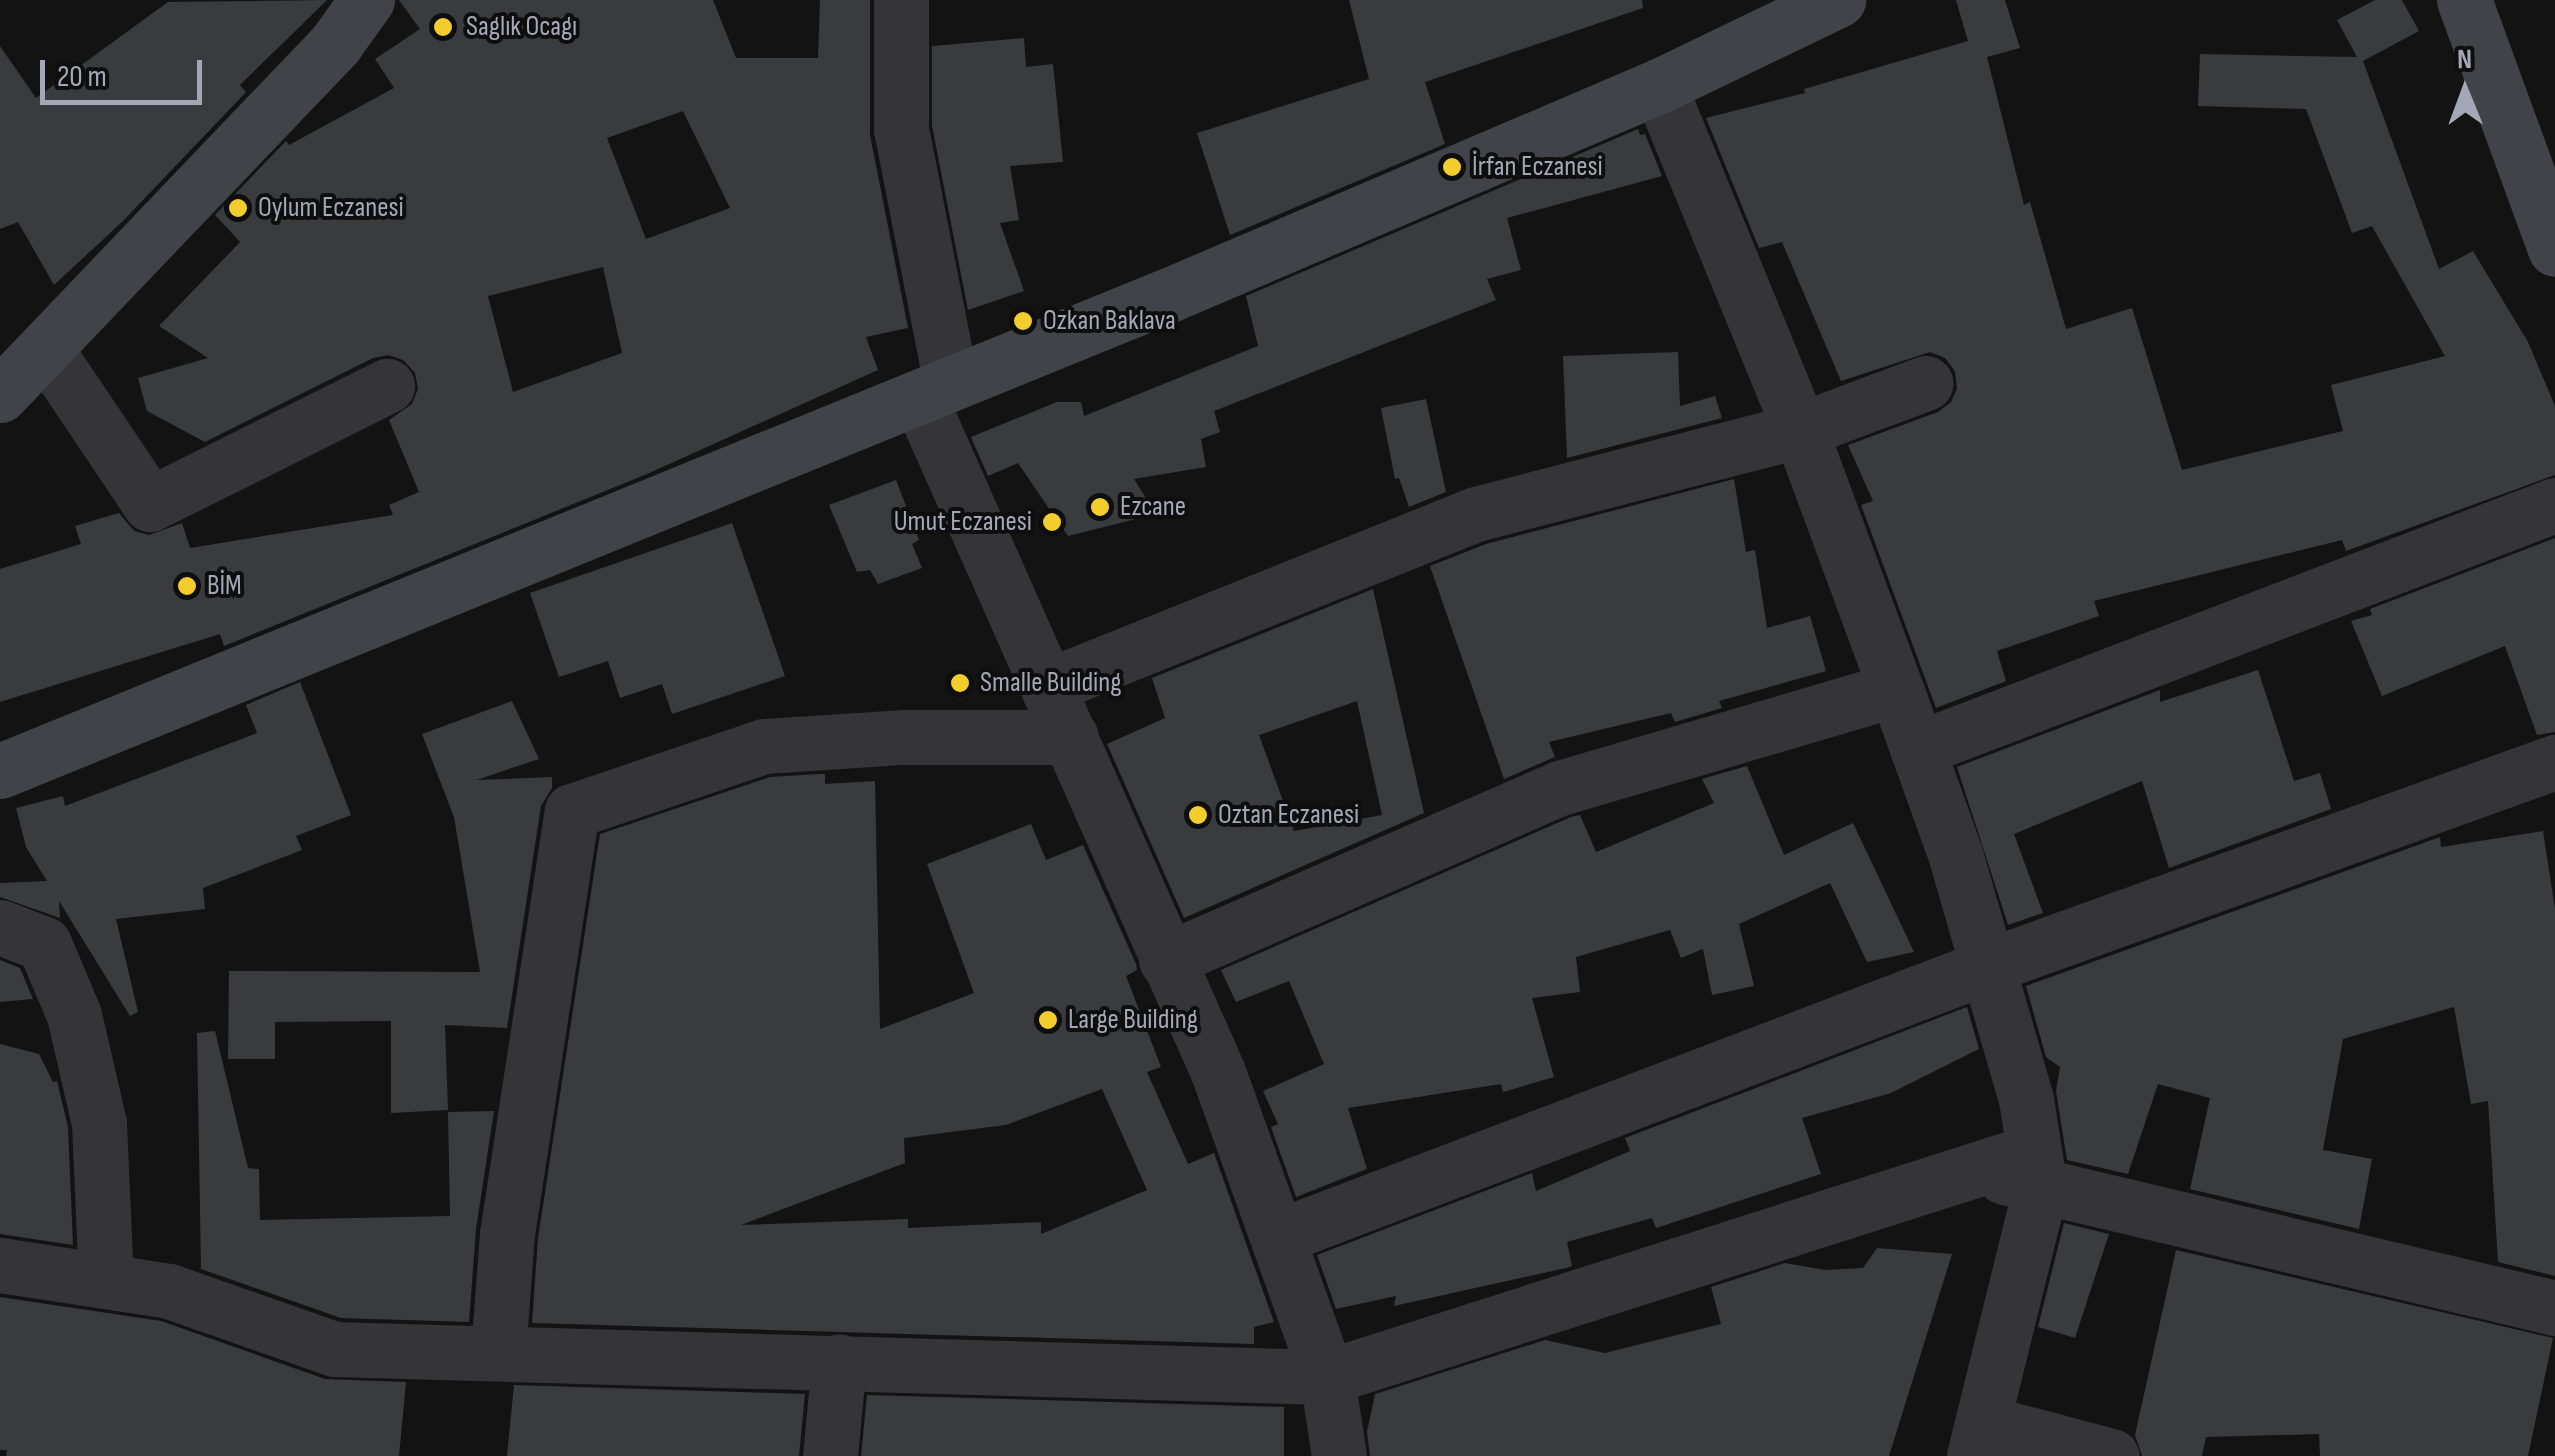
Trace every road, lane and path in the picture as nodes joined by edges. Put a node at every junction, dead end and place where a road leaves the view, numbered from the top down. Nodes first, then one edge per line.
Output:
1 (368, 0) edge
2 (901, 0) edge
3 (1838, 0) edge
4 (2464, 0) edge
5 (1659, 86) junction
6 (2555, 249) edge
7 (15, 370) edge
8 (1926, 382) dead end
9 (387, 386) dead end
10 (935, 390) junction
11 (1800, 430) junction
12 (2555, 505) edge
13 (1048, 686) junction
14 (1896, 689) junction
15 (1070, 737) junction
16 (1917, 749) junction
17 (2555, 762) edge
18 (0, 771) edge
19 (0, 928) edge
20 (1166, 960) junction
21 (1988, 966) junction
22 (2037, 1170) junction
23 (1280, 1236) junction
24 (0, 1266) edge
25 (106, 1281) junction
26 (2555, 1308) edge
27 (498, 1353) junction
28 (839, 1361) junction
29 (1327, 1377) junction
30 (1979, 1439) edge
31 (830, 1456) edge
32 (1338, 1456) edge
33 (2112, 1456) edge

1 - 7 street
2 - 10 street
3 - 5 street
4 - 6 street
5 - 10 street
5 - 11 street
7 - 9 street
8 - 11 street
10 - 13 street
10 - 18 street
11 - 13 street
11 - 14 street
12 - 16 street
13 - 15 street
14 - 16 street
14 - 20 street
15 - 20 street
15 - 27 street
16 - 21 street
17 - 21 street
19 - 25 street
20 - 23 street
21 - 22 street
21 - 23 street
22 - 26 street
22 - 29 street
22 - 30 street
23 - 29 street
24 - 25 street
25 - 27 street
27 - 28 street
28 - 29 street
28 - 31 street
29 - 32 street
30 - 33 street

